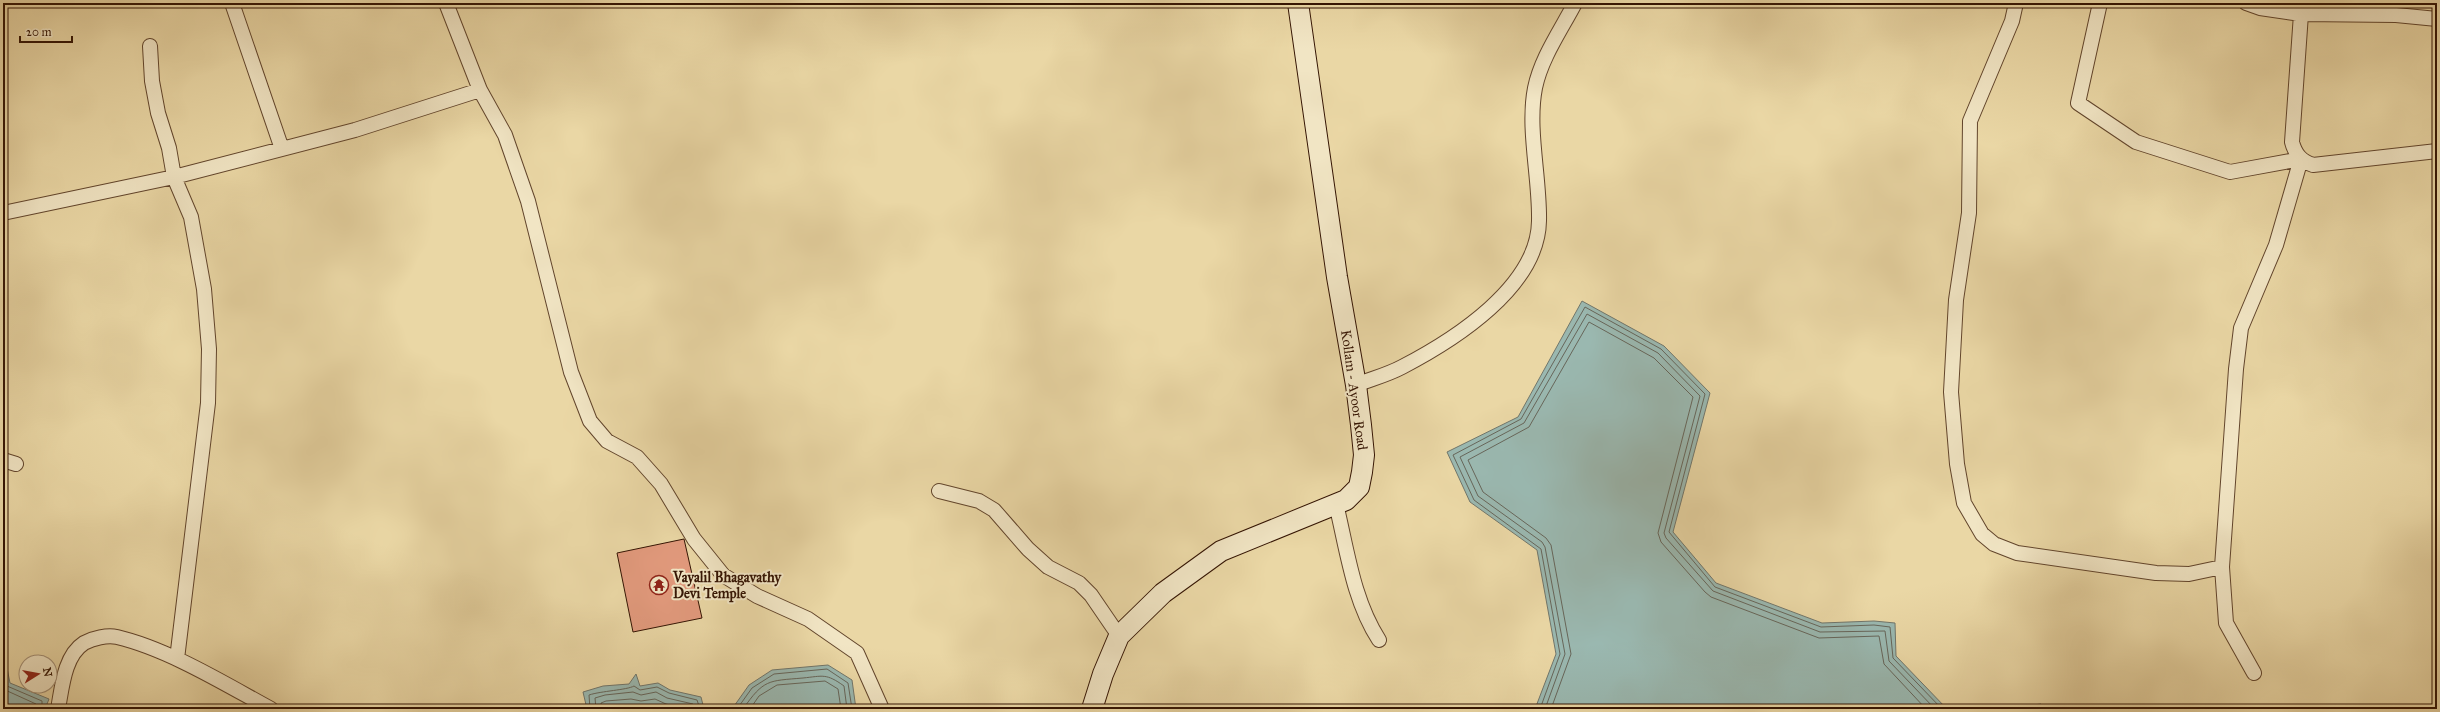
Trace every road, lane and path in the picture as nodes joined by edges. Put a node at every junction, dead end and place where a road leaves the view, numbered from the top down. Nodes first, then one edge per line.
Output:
1 (232, 3) edge
2 (446, 3) edge
3 (1298, 3) edge
4 (1575, 3) edge
5 (2016, 3) edge
6 (2100, 3) edge
7 (2246, 3) edge
8 (2301, 14) junction
9 (2437, 19) edge
10 (150, 46) dead end
11 (480, 90) junction
12 (282, 149) junction
13 (2437, 151) edge
14 (2301, 159) junction
15 (174, 177) junction
16 (3, 213) edge
17 (1356, 385) junction
18 (938, 491) dead end
19 (1336, 504) junction
20 (2222, 566) junction
21 (1119, 636) junction
22 (1378, 640) dead end
23 (177, 659) junction
24 (2254, 673) dead end
25 (58, 709) edge
26 (271, 709) edge
27 (882, 709) edge
28 (1092, 709) edge

1 - 12 street
2 - 11 street
3 - 17 main road, Kollam - Ayoor Road
4 - 17 street
5 - 20 street
6 - 14 street
7 - 8 street
8 - 9 street
8 - 14 street
10 - 15 street
11 - 12 street
11 - 27 street
12 - 15 street
13 - 14 street
14 - 20 street
15 - 16 street
15 - 23 street
17 - 19 main road, Kollam - Ayoor Road
18 - 21 street
19 - 21 main road, Kollam - Ayoor Road
19 - 22 street
20 - 24 street
21 - 28 main road, Kollam - Ayoor Road
23 - 25 street
23 - 26 street

